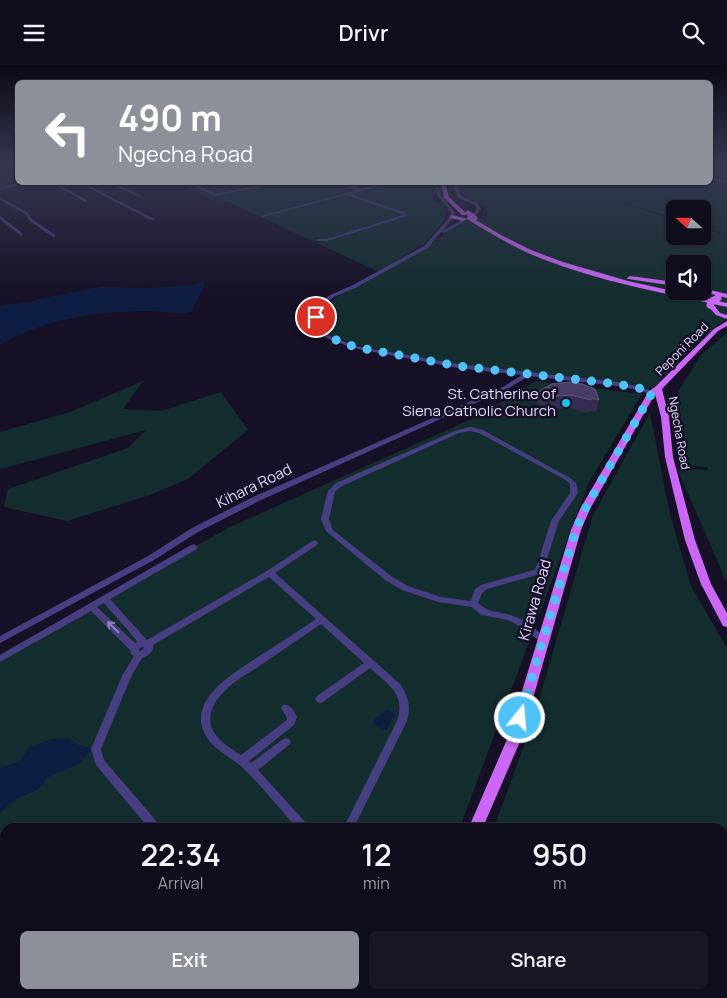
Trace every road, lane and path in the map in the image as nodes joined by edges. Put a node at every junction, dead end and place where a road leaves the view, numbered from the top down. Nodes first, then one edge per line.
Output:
1 (17, 208) edge
2 (130, 208) edge
3 (295, 208) edge
4 (387, 208) edge
5 (449, 208) edge
6 (460, 208) edge
7 (479, 208) edge
8 (263, 216) dead end
9 (468, 216) junction
10 (0, 217) edge
11 (452, 217) junction
12 (152, 219) dead end
13 (21, 234) dead end
14 (54, 236) dead end
15 (437, 236) junction
16 (318, 240) dead end
17 (610, 278) junction
18 (666, 283) edge
19 (666, 288) edge
20 (711, 292) edge
21 (727, 296) edge
22 (711, 299) edge
23 (727, 303) edge
24 (711, 306) junction
25 (718, 313) junction
26 (727, 317) edge
27 (725, 324) edge
28 (528, 374) junction
29 (655, 391) junction
30 (314, 543) dead end
31 (194, 547) dead end
32 (270, 573) junction
33 (105, 599) junction
34 (474, 603) junction
35 (91, 606) junction
36 (322, 619) junction
37 (727, 623) edge
38 (0, 640) edge
39 (544, 640) junction
40 (146, 643) junction
41 (136, 651) junction
42 (0, 659) edge
43 (370, 663) junction
44 (320, 699) dead end
45 (286, 708) dead end
46 (286, 741) dead end
47 (242, 760) junction
48 (251, 769) junction
49 (151, 823) edge
50 (298, 823) edge
51 (351, 823) edge
52 (478, 823) edge

1 - 14 street
2 - 12 street
3 - 8 street
4 - 16 street
5 - 11 street
6 - 9 main road
7 - 9 street, Ngecha Road
9 - 11 main road
9 - 15 street, Ngecha Road
9 - 17 main road
10 - 13 street
11 - 15 street, Ngecha Road
15 - 28 street, Ngecha Road
17 - 18 main road
17 - 19 main road
17 - 23 main road
17 - 24 main road
20 - 21 main road
21 - 24 main road, bridge
22 - 23 main road
24 - 25 main road
25 - 26 main road
25 - 27 main road, Peponi Road
27 - 29 main road, Peponi Road
28 - 29 street, Ngecha Road
28 - 38 street, Kihara Road
29 - 37 main road, Ngecha Road
29 - 39 main road, Kirawa Road
30 - 32 street
31 - 33 street
32 - 36 street
32 - 40 street
33 - 35 street
33 - 40 street
34 - 34 street
34 - 39 street
41 -> 35 street
35 - 42 street
36 - 43 street
36 - 47 street
39 - 52 main road, Kirawa Road
40 - 41 street
41 - 49 street
43 - 44 street
43 - 51 street
45 - 47 street
46 - 48 street
47 - 48 street
48 - 50 street

